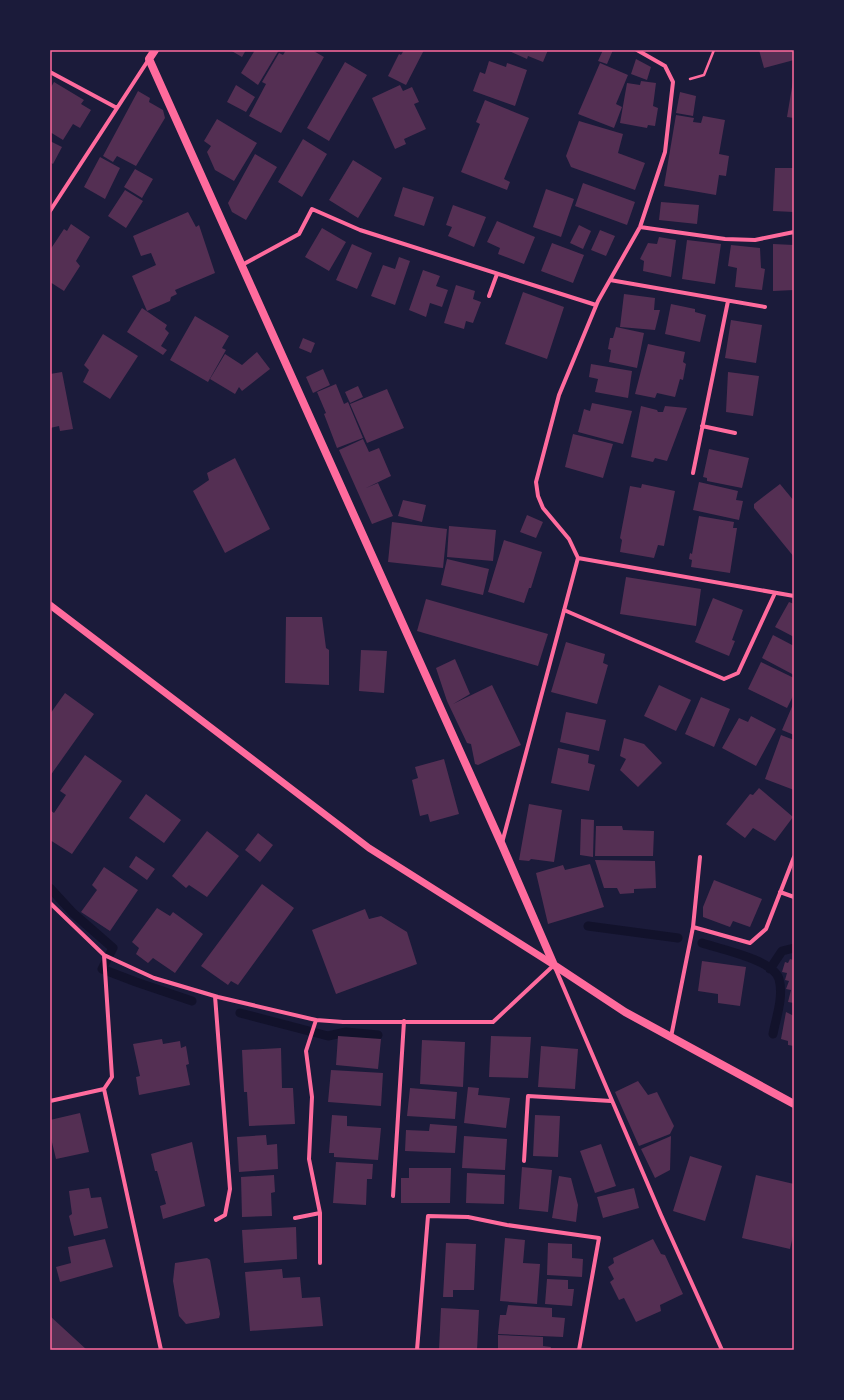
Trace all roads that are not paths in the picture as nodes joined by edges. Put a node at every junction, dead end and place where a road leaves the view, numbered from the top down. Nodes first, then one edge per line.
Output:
1 (155, 50) edge
2 (637, 50) edge
3 (149, 59) junction
4 (50, 72) edge
5 (117, 108) junction
6 (50, 211) edge
7 (640, 227) junction
8 (794, 232) edge
9 (241, 265) junction
10 (497, 274) junction
11 (610, 280) junction
12 (489, 296) dead end
13 (728, 301) junction
14 (596, 305) junction
15 (765, 307) dead end
16 (702, 426) junction
17 (735, 433) dead end
18 (693, 473) dead end
19 (578, 558) junction
20 (775, 593) junction
21 (794, 596) edge
22 (50, 605) edge
23 (564, 610) junction
24 (502, 845) junction
25 (700, 857) dead end
26 (794, 857) edge
27 (780, 892) junction
28 (794, 897) edge
29 (50, 903) edge
30 (693, 927) junction
31 (104, 955) junction
32 (554, 965) junction
33 (215, 996) junction
34 (316, 1021) junction
35 (404, 1021) junction
36 (671, 1037) junction
37 (104, 1089) junction
38 (50, 1101) edge
39 (611, 1101) junction
40 (794, 1104) edge
41 (524, 1161) dead end
42 (393, 1196) dead end
43 (320, 1213) junction
44 (295, 1218) dead end
45 (216, 1220) dead end
46 (320, 1263) dead end
47 (161, 1350) edge
48 (417, 1350) edge
49 (579, 1350) edge
50 (722, 1350) edge

1 - 3 main road
2 - 7 street
3 - 5 street
3 - 9 main road
4 - 5 street
5 - 6 street
7 - 8 street
7 - 11 street
9 - 10 street
9 - 24 main road
10 - 12 street
10 - 14 street
11 - 13 street
11 - 14 street
13 - 15 street
13 - 16 street
14 - 19 street
16 - 17 street
16 - 18 street
19 - 20 street
19 - 23 street
20 - 21 street
20 - 23 street
22 - 32 street
23 - 24 street
24 - 32 main road
25 - 30 street
26 - 27 street
27 - 28 street
27 - 30 street
29 - 31 street
30 - 36 street
31 - 33 street
31 - 37 street
32 - 35 street
32 - 36 main road
32 - 39 street
33 - 34 street
33 - 45 street
34 - 35 street
34 - 43 street
35 - 42 street
36 - 40 main road
37 - 38 street
37 - 47 street
39 - 41 street
39 - 50 street
43 - 44 street
43 - 46 street
48 - 49 street

